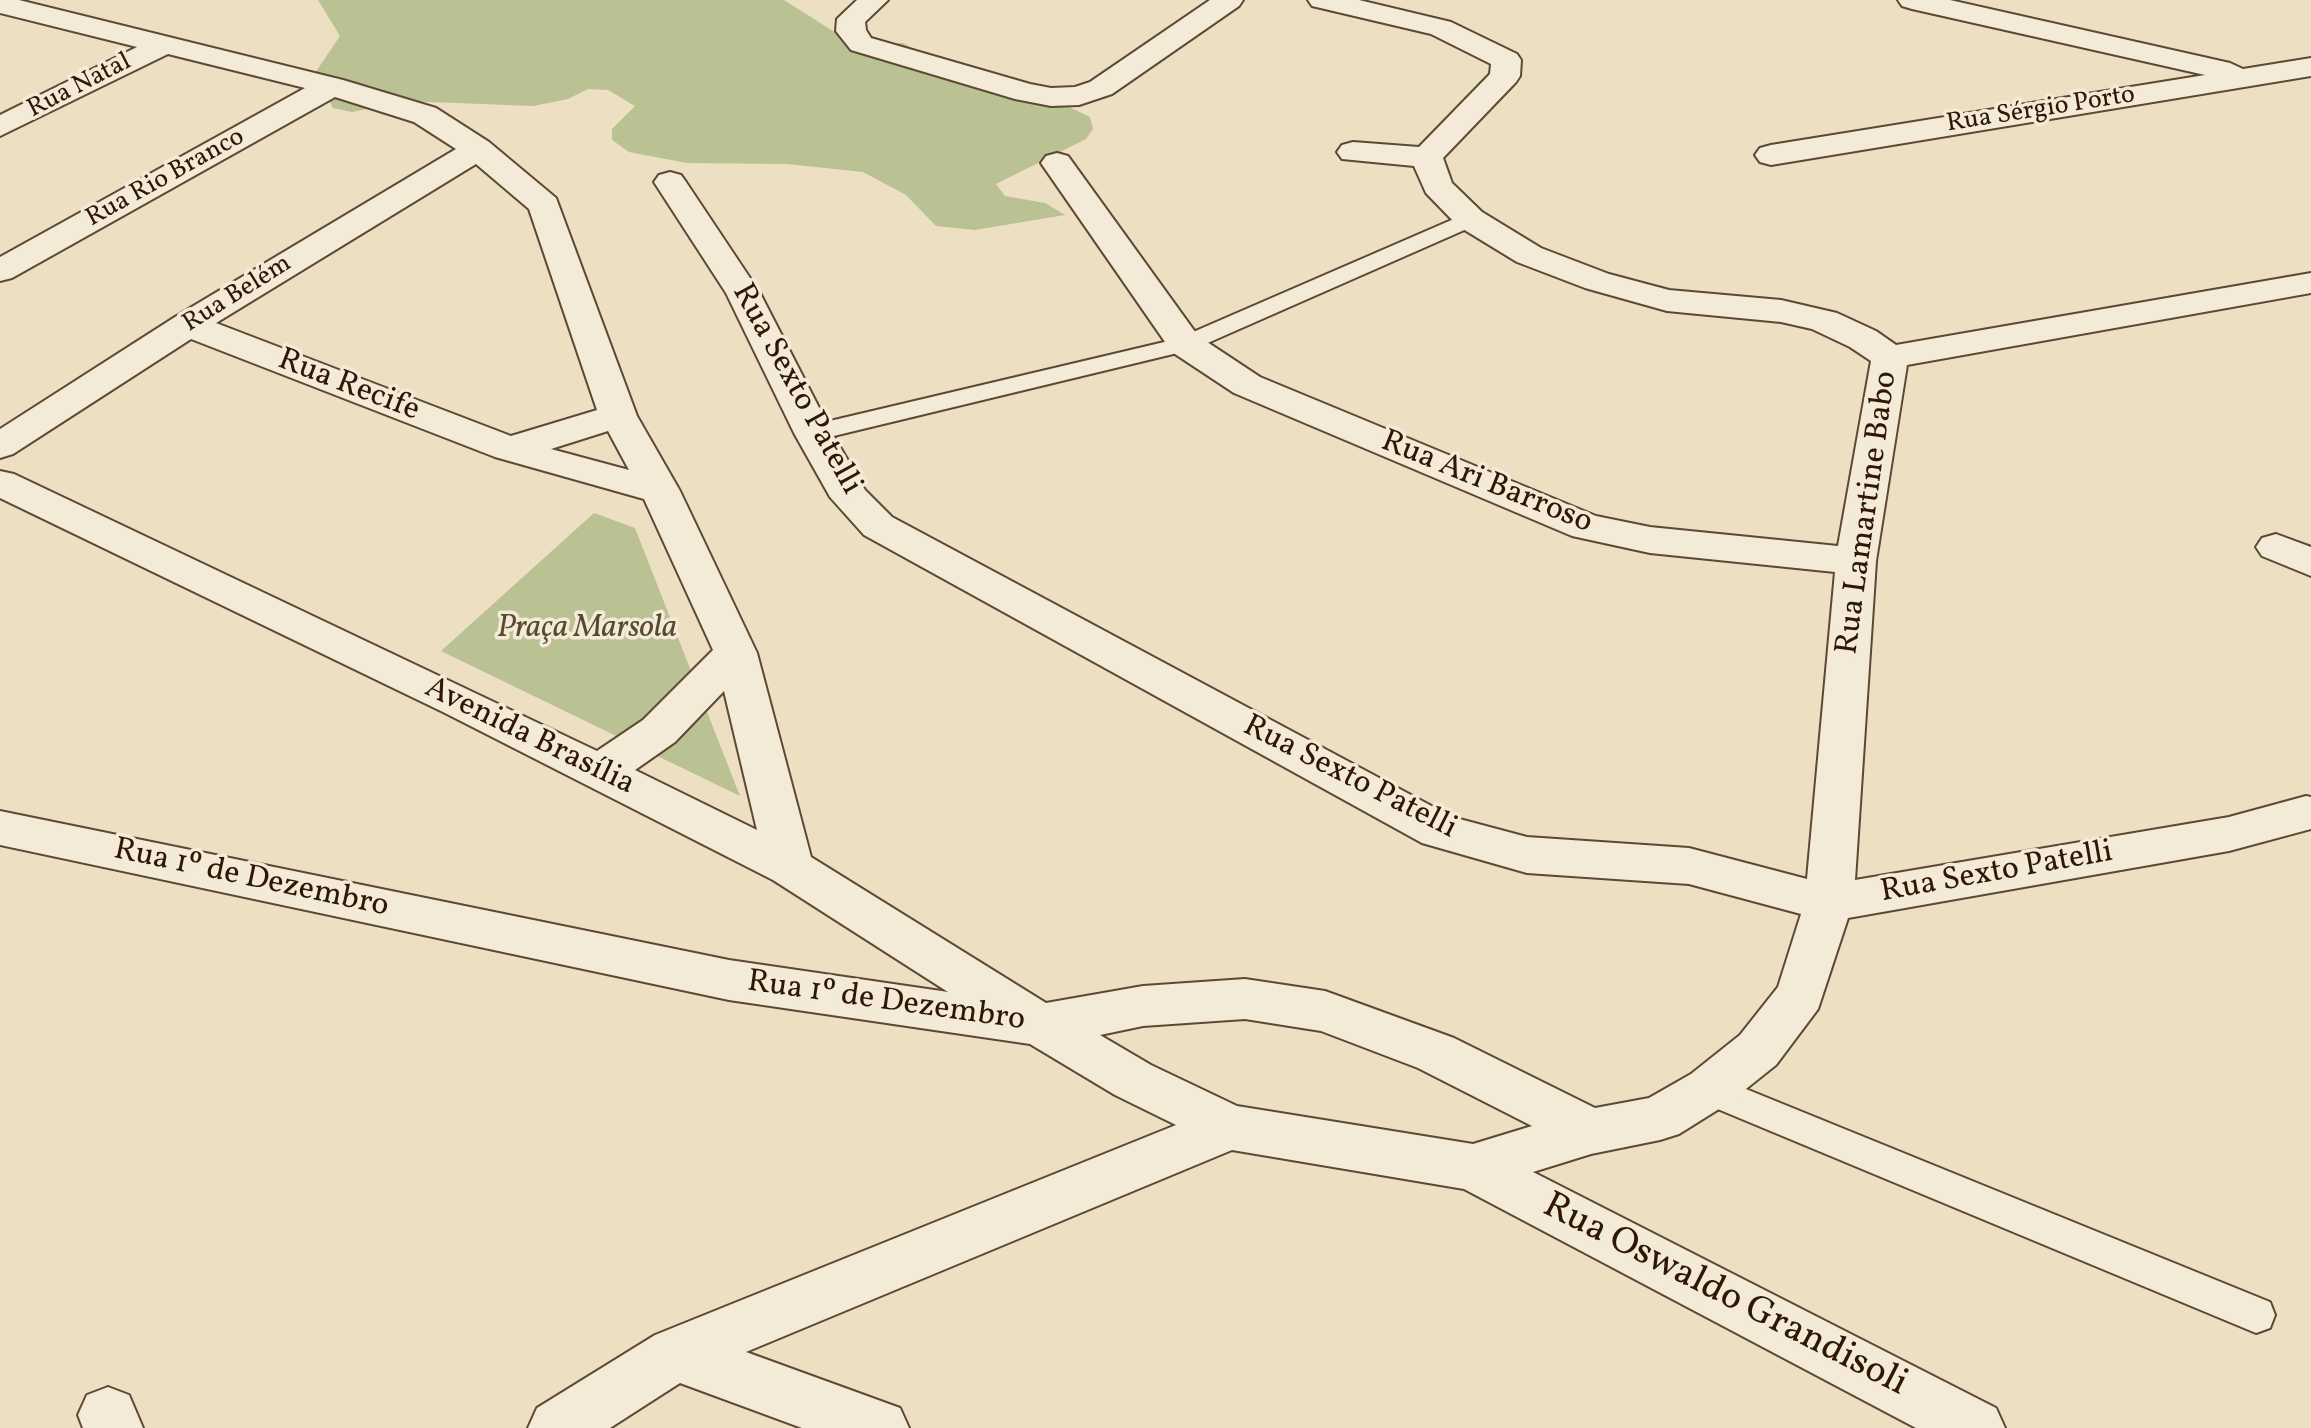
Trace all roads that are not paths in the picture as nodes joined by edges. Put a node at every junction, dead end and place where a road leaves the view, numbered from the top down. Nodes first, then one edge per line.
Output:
1 (874, 0) edge
2 (1229, 0) edge
3 (1322, 0) edge
4 (1912, 0) edge
5 (2, 7) edge
6 (161, 46) junction
7 (2311, 67) edge
8 (2252, 77) junction
9 (332, 86) junction
10 (0, 127) edge
11 (478, 149) junction
12 (1353, 152) dead end
13 (1771, 155) dead end
14 (1427, 157) junction
15 (1057, 163) dead end
16 (670, 182) dead end
17 (1470, 219) junction
18 (0, 271) edge
19 (2311, 283) edge
20 (188, 325) junction
21 (1185, 344) junction
22 (1890, 357) junction
23 (618, 416) junction
24 (813, 433) junction
25 (0, 446) edge
26 (509, 449) junction
27 (0, 483) edge
28 (660, 491) junction
29 (1856, 561) junction
30 (736, 653) junction
31 (598, 772) junction
32 (2309, 812) edge
33 (0, 828) edge
34 (790, 867) junction
35 (1829, 903) junction
36 (1040, 1025) junction
37 (1709, 1089) junction
38 (1230, 1127) junction
39 (1591, 1131) junction
40 (1473, 1167) junction
41 (2256, 1315) dead end
42 (675, 1354) junction
43 (558, 1428) edge
44 (879, 1428) edge
45 (1975, 1428) edge

1 - 2 street
3 - 14 street
4 - 8 street
5 - 6 street
6 - 9 street
6 - 10 street, Rua Natal
7 - 8 street, Rua Sérgio Porto
8 - 13 street, Rua Sérgio Porto
9 - 11 street
9 - 18 street, Rua Rio Branco
11 - 20 street, Rua Belém
11 - 23 street
12 - 14 street
14 - 17 street
15 - 21 street, Rua Ari Barroso
16 - 24 street, Rua Sexto Patelli
17 - 21 lane
17 - 22 street
19 - 22 street, Rua Lamartine Babo
20 - 25 street, Rua Belém
20 - 26 street, Rua Recife
21 - 24 lane
21 - 29 street, Rua Ari Barroso
22 - 29 street, Rua Lamartine Babo
23 - 26 street
23 - 28 street
24 - 35 street, Rua Sexto Patelli
26 - 28 street, Rua Recife
27 - 31 street, Avenida Brasília
28 - 30 street
29 - 35 street, Rua Lamartine Babo
30 - 31 street
30 - 34 street
31 - 34 street, Avenida Brasília
32 - 35 street, Rua Sexto Patelli
33 - 36 street, Rua 1º de Dezembro
34 - 36 street, Avenida Brasília
35 - 37 street, Rua 1º de Dezembro
36 - 38 street, Rua 1º de Dezembro
36 - 39 street
37 - 39 street, Rua 1º de Dezembro
37 - 41 lane
38 - 40 street, Rua 1º de Dezembro
38 - 42 street
39 - 40 street, Rua 1º de Dezembro
40 - 45 street, Rua Oswaldo Grandisoli
42 - 43 street
42 - 44 street

